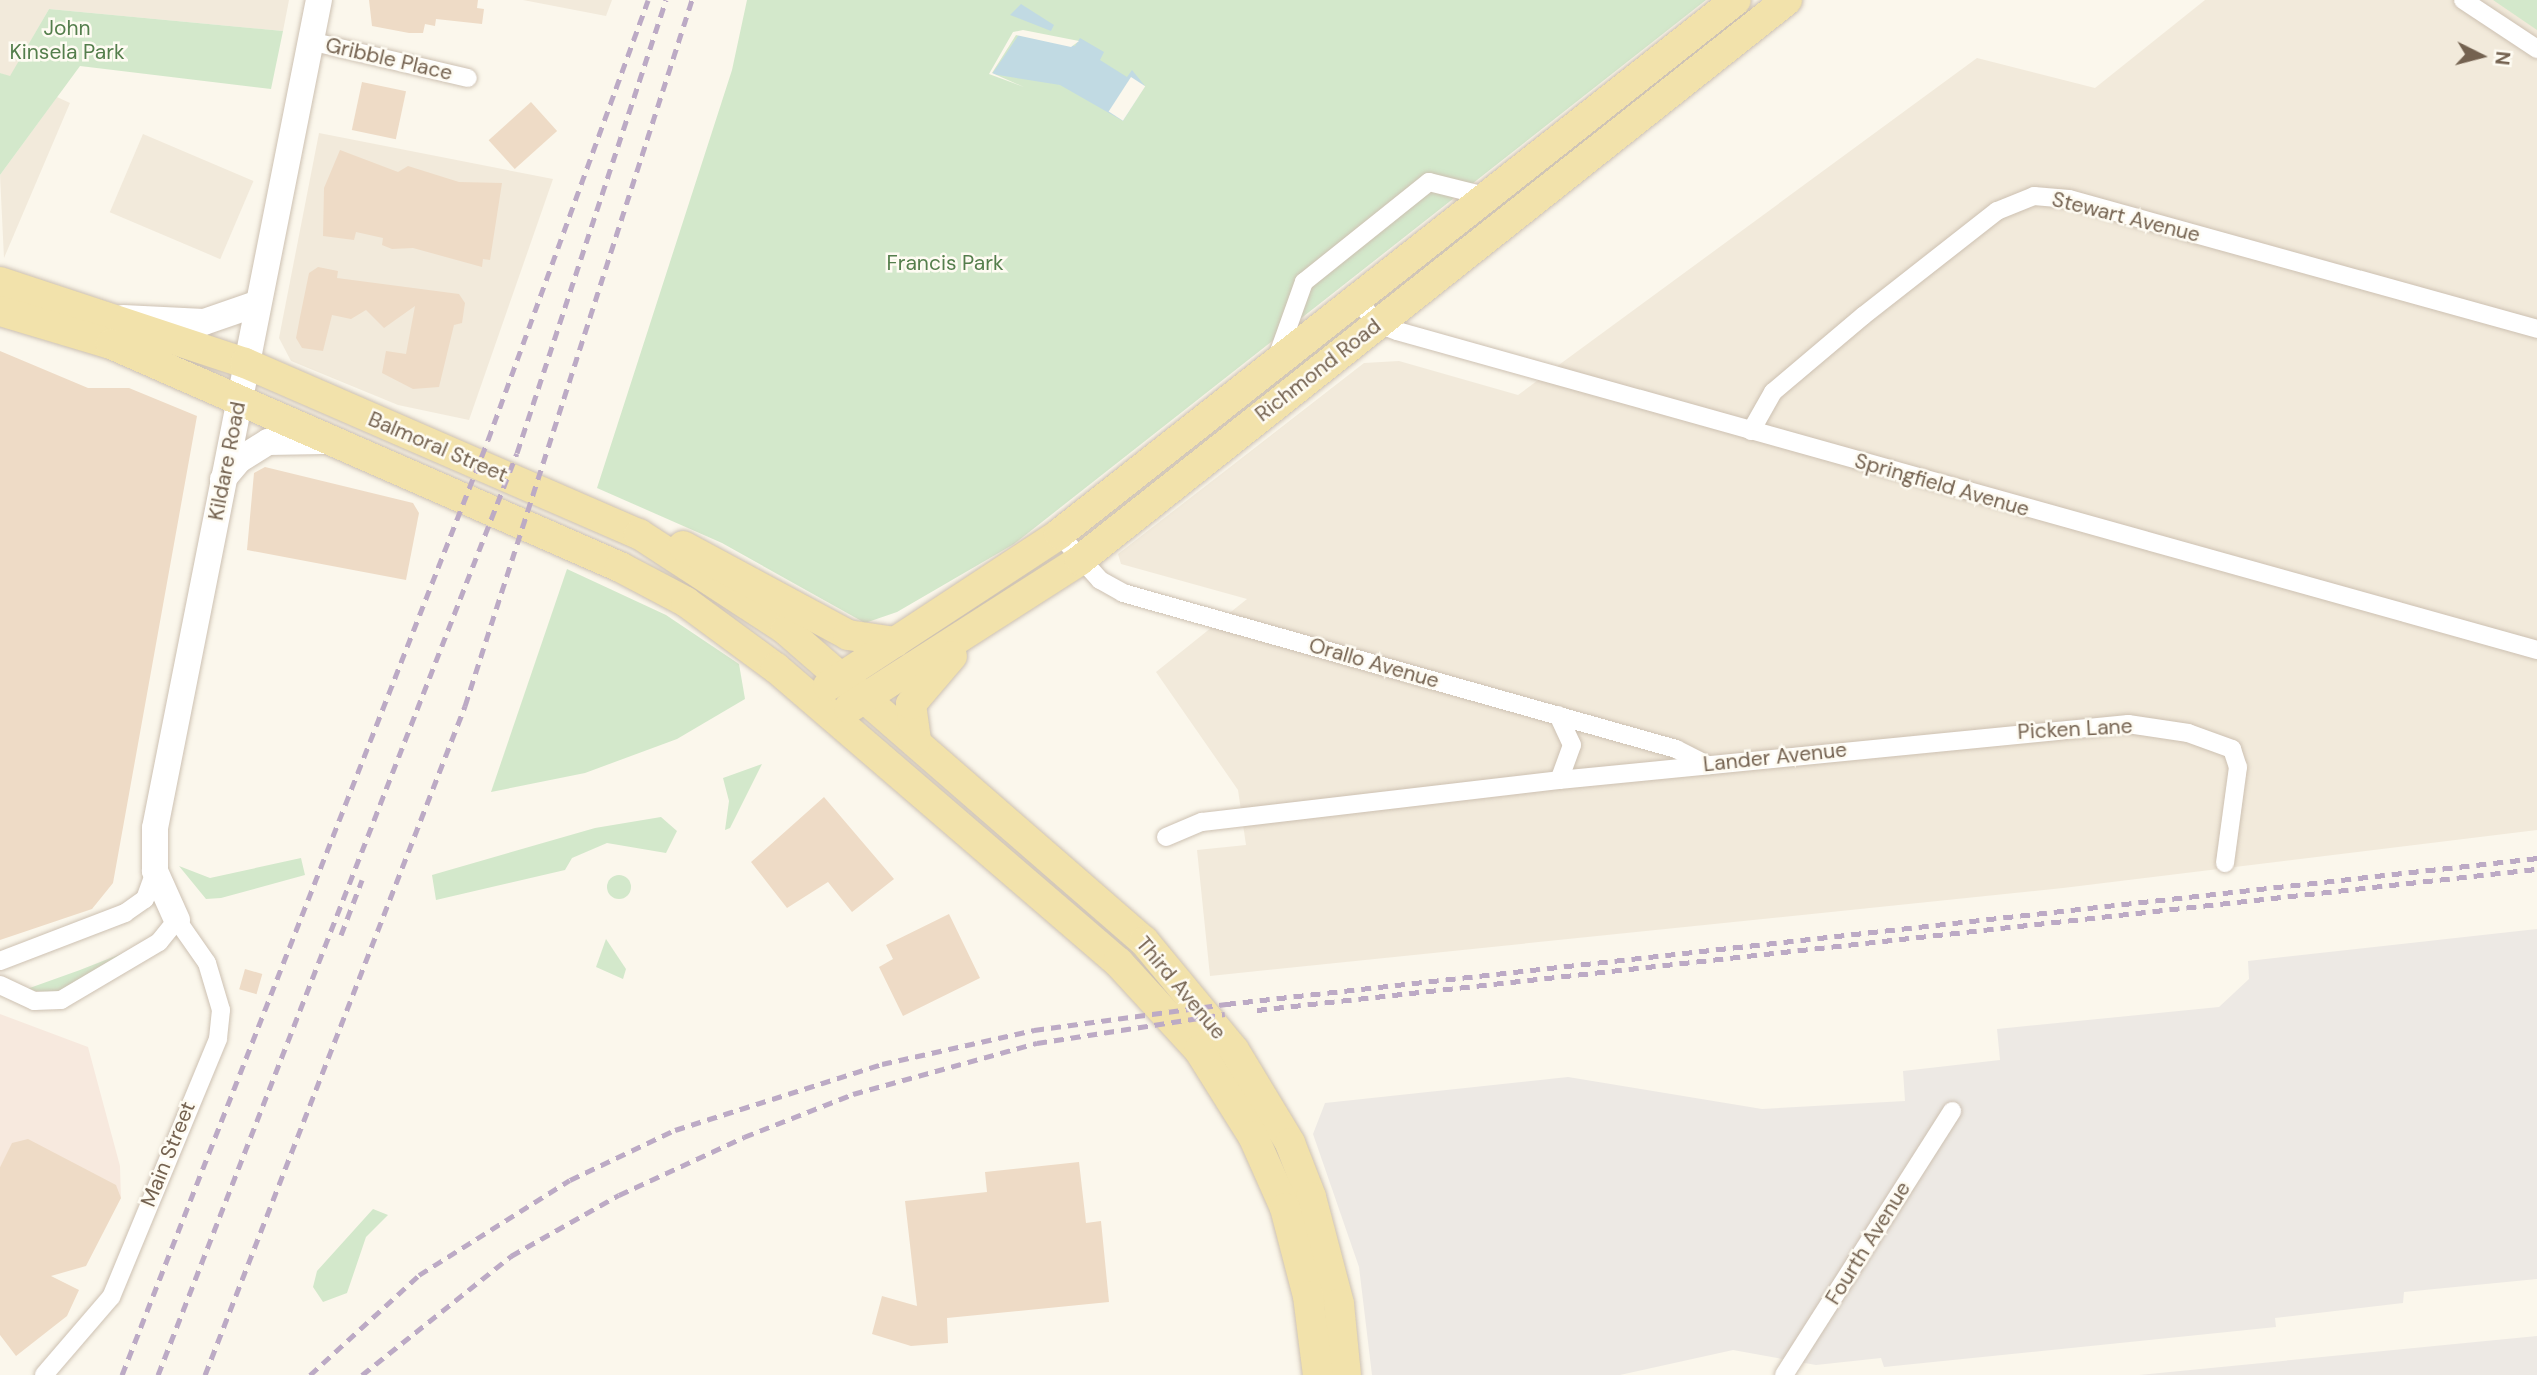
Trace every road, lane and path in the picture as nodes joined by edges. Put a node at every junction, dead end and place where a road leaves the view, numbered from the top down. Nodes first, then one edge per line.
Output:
1 (319, 0) edge
2 (1737, 0) edge
3 (1787, 0) edge
4 (2463, 0) edge
5 (310, 41) junction
6 (2537, 49) edge
7 (468, 78) dead end
8 (1491, 197) junction
9 (0, 282) edge
10 (1358, 300) junction
11 (256, 304) junction
12 (0, 311) edge
13 (121, 318) junction
14 (1376, 323) junction
15 (2537, 329) edge
16 (245, 363) junction
17 (1274, 366) junction
18 (240, 399) junction
19 (1751, 431) junction
20 (343, 443) junction
21 (223, 479) junction
22 (639, 534) junction
23 (1059, 534) junction
24 (1080, 560) junction
25 (992, 616) junction
26 (895, 642) junction
27 (2537, 650) edge
28 (843, 678) junction
29 (810, 697) junction
30 (865, 697) junction
31 (1558, 715) junction
32 (834, 717) junction
33 (1991, 733) joint
34 (916, 740) junction
35 (1708, 765) junction
36 (1559, 780) junction
37 (1166, 837) dead end
38 (2225, 863) dead end
39 (155, 871) junction
40 (177, 919) junction
41 (0, 961) edge
42 (0, 985) edge
43 (1952, 1111) dead end
44 (44, 1375) edge
45 (1318, 1375) edge
46 (1346, 1375) edge
47 (1784, 1375) edge

1 - 5 street, Kildare Road
2 - 8 main road, Richmond Road
3 - 14 main road, Richmond Road
4 - 6 street
5 - 7 street, Gribble Place
5 - 11 street, Kildare Road
8 - 10 main road, Richmond Road
8 - 17 street
9 - 13 main road, Balmoral Street
10 - 14 street
10 - 17 main road, Richmond Road
11 - 13 street
11 - 16 street, Kildare Road
12 - 18 main road, Balmoral Street
13 - 16 main road, Balmoral Street
14 - 19 street, Springfield Avenue
14 - 24 main road, Richmond Road
15 - 19 street, Stewart Avenue
16 - 18 street, Kildare Road
16 - 22 main road, Balmoral Street
17 - 23 main road, Richmond Road
18 - 20 main road, Balmoral Street
18 - 21 street, Kildare Road
19 - 27 street, Springfield Avenue
20 - 21 street
20 - 29 main road, Balmoral Street
21 - 39 street, Kildare Road
22 - 26 main road
22 - 28 main road, Balmoral Street
23 - 24 street, Orallo Avenue
23 - 26 main road, Richmond Road
24 - 25 main road, Richmond Road
24 - 31 street, Orallo Avenue
25 - 30 main road, Richmond Road
25 - 34 main road
26 - 28 main road, Richmond Road
28 - 29 main road, Richmond Road
28 - 30 main road, Balmoral Street
29 - 32 main road, Balmoral Street
30 - 32 main road, Richmond Road
30 - 34 main road, Third Avenue
31 - 35 street, Orallo Avenue
31 - 36 street
32 - 45 main road, Third Avenue
33 - 35 street, Lander Avenue
33 - 38 street, Picken Lane
34 - 46 main road, Third Avenue
35 - 36 street, Lander Avenue
36 - 37 street, Lander Avenue
39 - 40 street, Kildare Road
39 - 41 street
40 - 42 street
40 - 44 street, Main Street
43 - 47 street, Fourth Avenue

